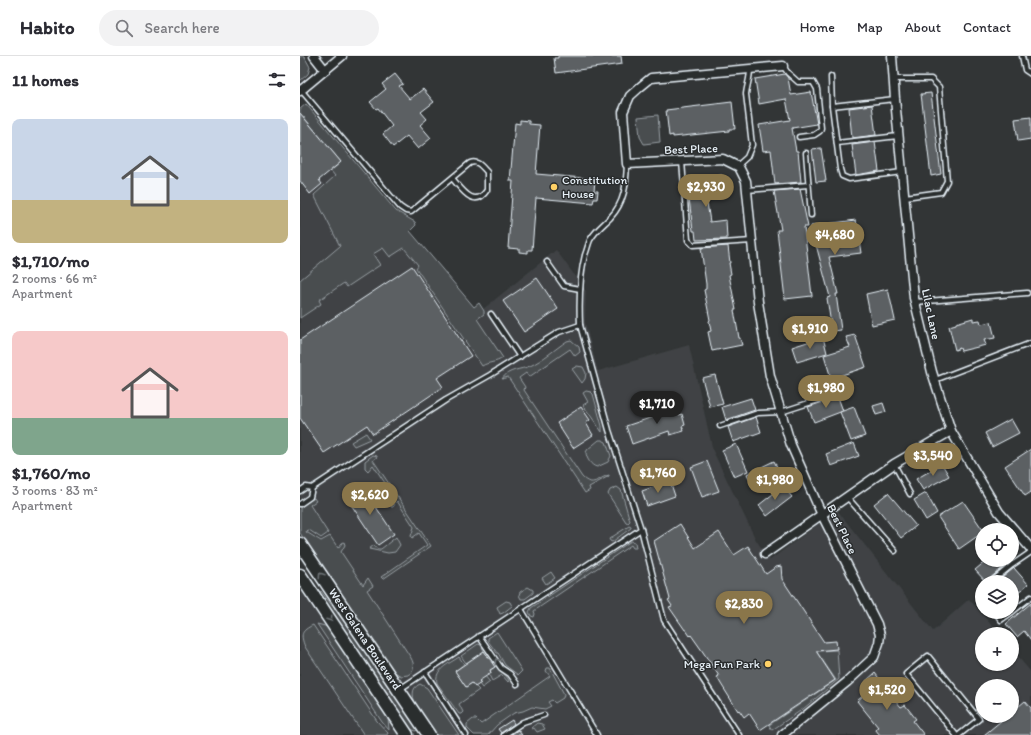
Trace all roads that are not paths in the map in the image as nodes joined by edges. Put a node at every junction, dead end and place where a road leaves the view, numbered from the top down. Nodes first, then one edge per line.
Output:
1 (314, 56) edge
2 (342, 56) edge
3 (892, 56) edge
4 (1022, 56) edge
5 (783, 66) joint
6 (750, 69) junction
7 (325, 70) junction
8 (1031, 74) edge
9 (830, 77) dead end
10 (894, 80) junction
11 (301, 90) edge
12 (895, 99) junction
13 (832, 106) junction
14 (898, 136) junction
15 (799, 137) dead end
16 (837, 143) junction
17 (806, 153) dead end
18 (682, 161) junction
19 (628, 164) junction
20 (737, 166) junction
21 (902, 172) junction
22 (452, 178) junction
23 (808, 185) junction
24 (747, 190) junction
25 (904, 197) junction
26 (811, 215) dead end
27 (752, 241) junction
28 (547, 262) dead end
29 (580, 288) junction
30 (1028, 293) dead end
31 (915, 302) junction
32 (491, 314) dead end
33 (580, 325) junction
34 (1031, 343) edge
35 (520, 357) junction
36 (934, 380) junction
37 (850, 390) dead end
38 (781, 412) junction
39 (720, 426) dead end
40 (951, 431) junction
41 (894, 464) junction
42 (312, 488) junction
43 (300, 490) edge
44 (910, 494) dead end
45 (847, 497) junction
46 (300, 504) edge
47 (822, 515) junction
48 (641, 529) junction
49 (300, 544) edge
50 (1031, 549) edge
51 (894, 551) dead end
52 (1031, 552) edge
53 (765, 554) dead end
54 (1000, 575) edge
55 (300, 576) edge
56 (1031, 596) edge
57 (1019, 606) edge
58 (521, 609) junction
59 (479, 636) junction
60 (425, 672) junction
61 (517, 684) dead end
62 (399, 690) junction
63 (544, 715) dead end
64 (408, 735) edge
65 (429, 735) edge
66 (466, 735) edge
67 (504, 735) edge
68 (597, 735) edge
69 (740, 735) edge
70 (782, 735) edge
71 (956, 735) edge
72 (959, 735) edge

1 - 7 street
2 - 7 street
3 - 10 street, Lilac Lane
4 - 8 lane
5 - 6 street
5 - 15 lane
6 - 19 street
6 - 20 lane
7 - 11 street
9 - 13 lane
10 - 12 street, Lilac Lane
10 - 25 lane
11 - 22 lane
12 - 13 lane
12 - 14 street, Lilac Lane
13 - 16 lane
14 - 16 lane
14 - 21 street, Lilac Lane
16 - 21 lane
17 - 23 lane
18 - 19 street, Best Place
18 - 20 street, Best Place
18 - 27 lane
19 - 29 lane
20 - 24 street, Best Place
21 - 25 street, Lilac Lane
22 - 22 lane
23 - 24 lane
23 - 26 lane
24 - 27 street, Best Place
25 - 31 street, Lilac Lane
27 - 38 street, Best Place
28 - 29 lane
29 - 33 lane
30 - 31 lane
31 - 36 street, Lilac Lane
32 - 35 lane
33 - 35 lane
33 - 48 lane
34 - 36 lane
35 - 42 lane
36 - 40 street, Lilac Lane
37 - 38 lane
38 - 39 lane
38 - 47 street, Best Place
40 - 41 street
40 - 50 street, Lilac Lane
41 - 44 lane
41 - 45 street
42 - 43 lane
42 - 46 lane
45 - 47 street
45 - 51 lane
47 - 53 street
47 - 70 street, Best Place
48 - 58 lane
48 - 69 lane
62 -> 49 main road, West Galena Boulevard
52 - 54 lane
55 -> 64 main road, West Galena Boulevard
56 - 57 lane
58 - 59 lane
58 - 68 lane
59 - 60 lane
61 -> 59 lane
60 - 62 lane
60 - 66 lane
62 - 65 main road, West Galena Boulevard
63 - 67 lane
71 - 72 lane

